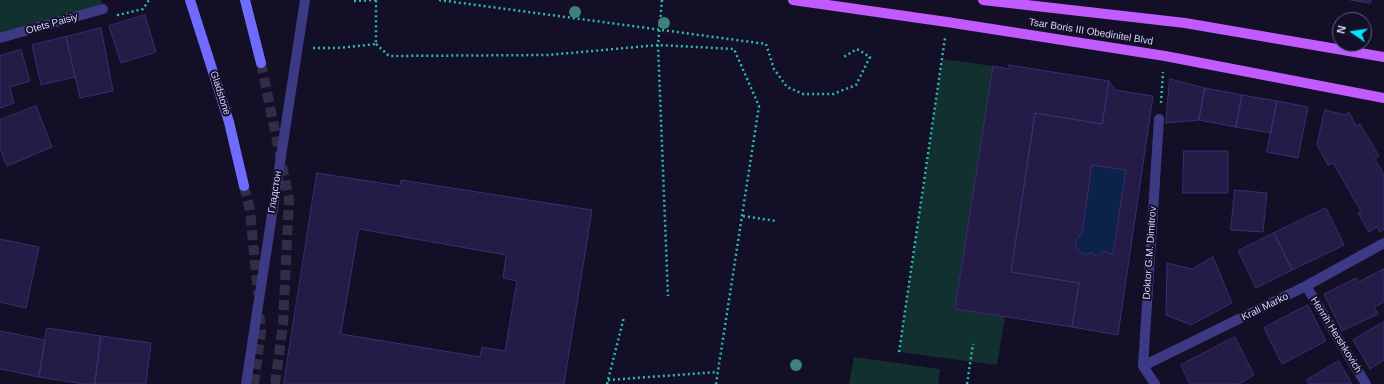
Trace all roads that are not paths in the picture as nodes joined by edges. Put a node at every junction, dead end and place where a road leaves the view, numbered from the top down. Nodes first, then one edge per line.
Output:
1 (190, 0) edge
2 (245, 0) edge
3 (305, 0) edge
4 (793, 0) edge
5 (983, 0) edge
6 (104, 9) dead end
7 (0, 38) edge
8 (1384, 57) edge
9 (261, 63) tunnel mouth
10 (1384, 98) edge
11 (1159, 119) road end
12 (244, 186) tunnel mouth
13 (1384, 243) edge
14 (1306, 286) junction
15 (1143, 366) junction
16 (246, 384) edge
17 (1155, 384) edge
18 (1366, 384) edge

1 - 12 main road, Gladstone
2 - 9 main road
3 - 16 street, Гладстон
4 - 10 main road, Tsar Boris III Obedinitel Blvd
5 - 8 main road, Tsar Boris III Obedinitel Blvd
6 - 7 street, Otets Paisiy
11 - 15 street, Doktor G.M. Dimitrov
13 - 14 street, Krali Marko
14 - 15 street, Krali Marko
14 - 18 street, Henrih Hershkovich
15 - 17 street

